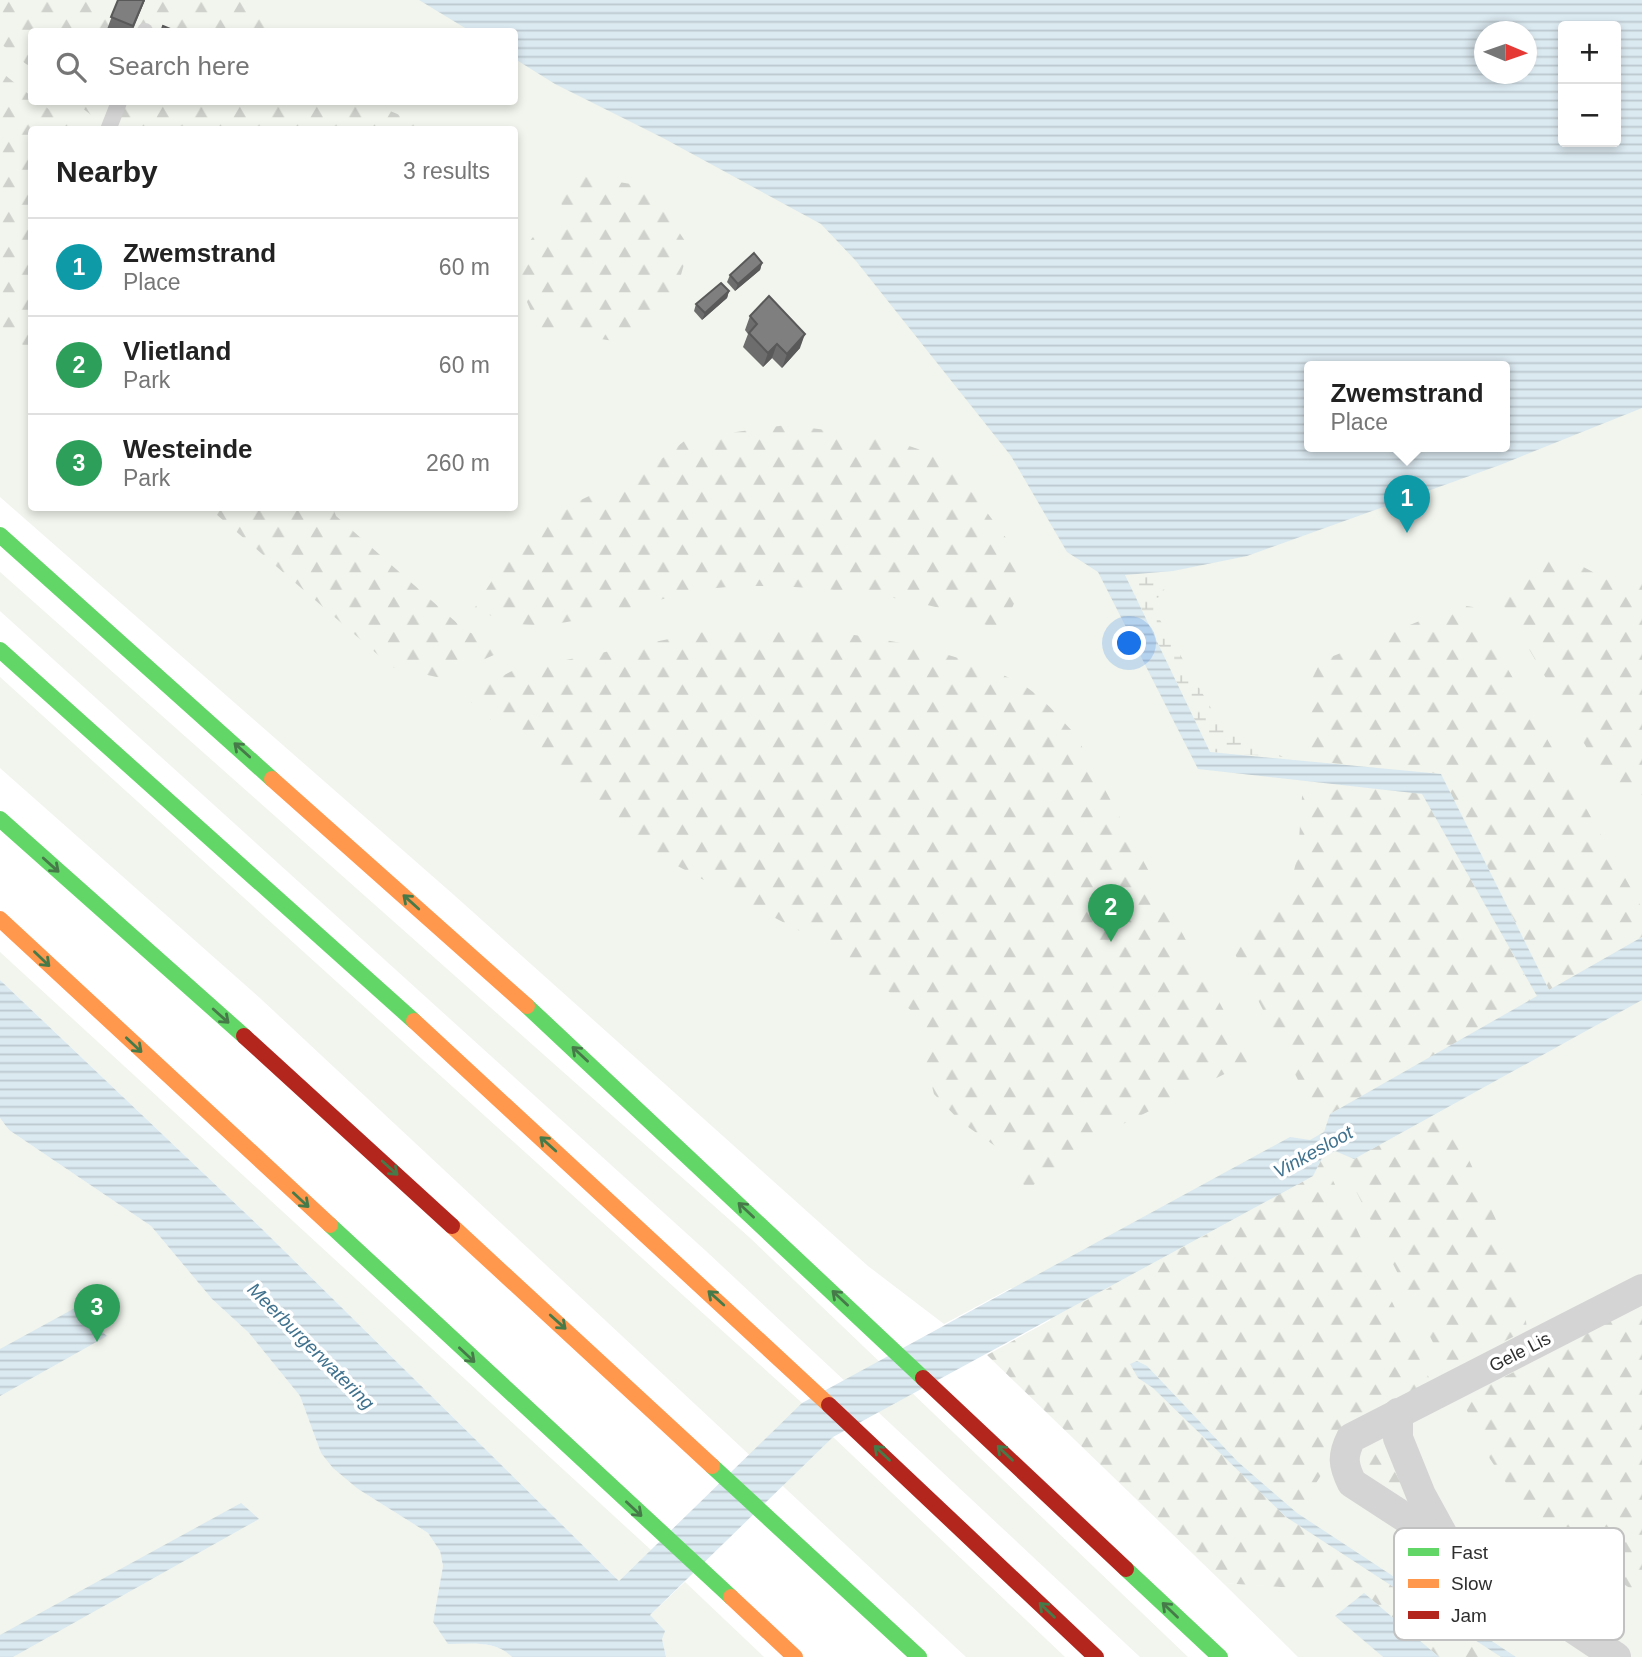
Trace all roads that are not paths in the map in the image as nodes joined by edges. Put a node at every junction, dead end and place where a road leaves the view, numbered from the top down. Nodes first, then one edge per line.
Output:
1 (118, 105) edge
2 (110, 126) edge
3 (0, 535) edge
4 (0, 650) edge
5 (0, 819) edge
6 (0, 919) edge
7 (1642, 1289) edge
8 (1398, 1413) junction
9 (1420, 1528) edge
10 (1439, 1528) edge
11 (1590, 1640) edge
12 (795, 1657) edge
13 (919, 1657) edge
14 (1096, 1657) edge
15 (1220, 1657) edge
16 (1616, 1657) edge

1 - 2 lane
15 -> 3 highway
14 -> 4 highway
5 -> 13 highway
6 -> 12 highway
7 - 8 street, Gele Lis
8 - 9 street, Gele Lis
8 - 10 street
11 - 16 street

